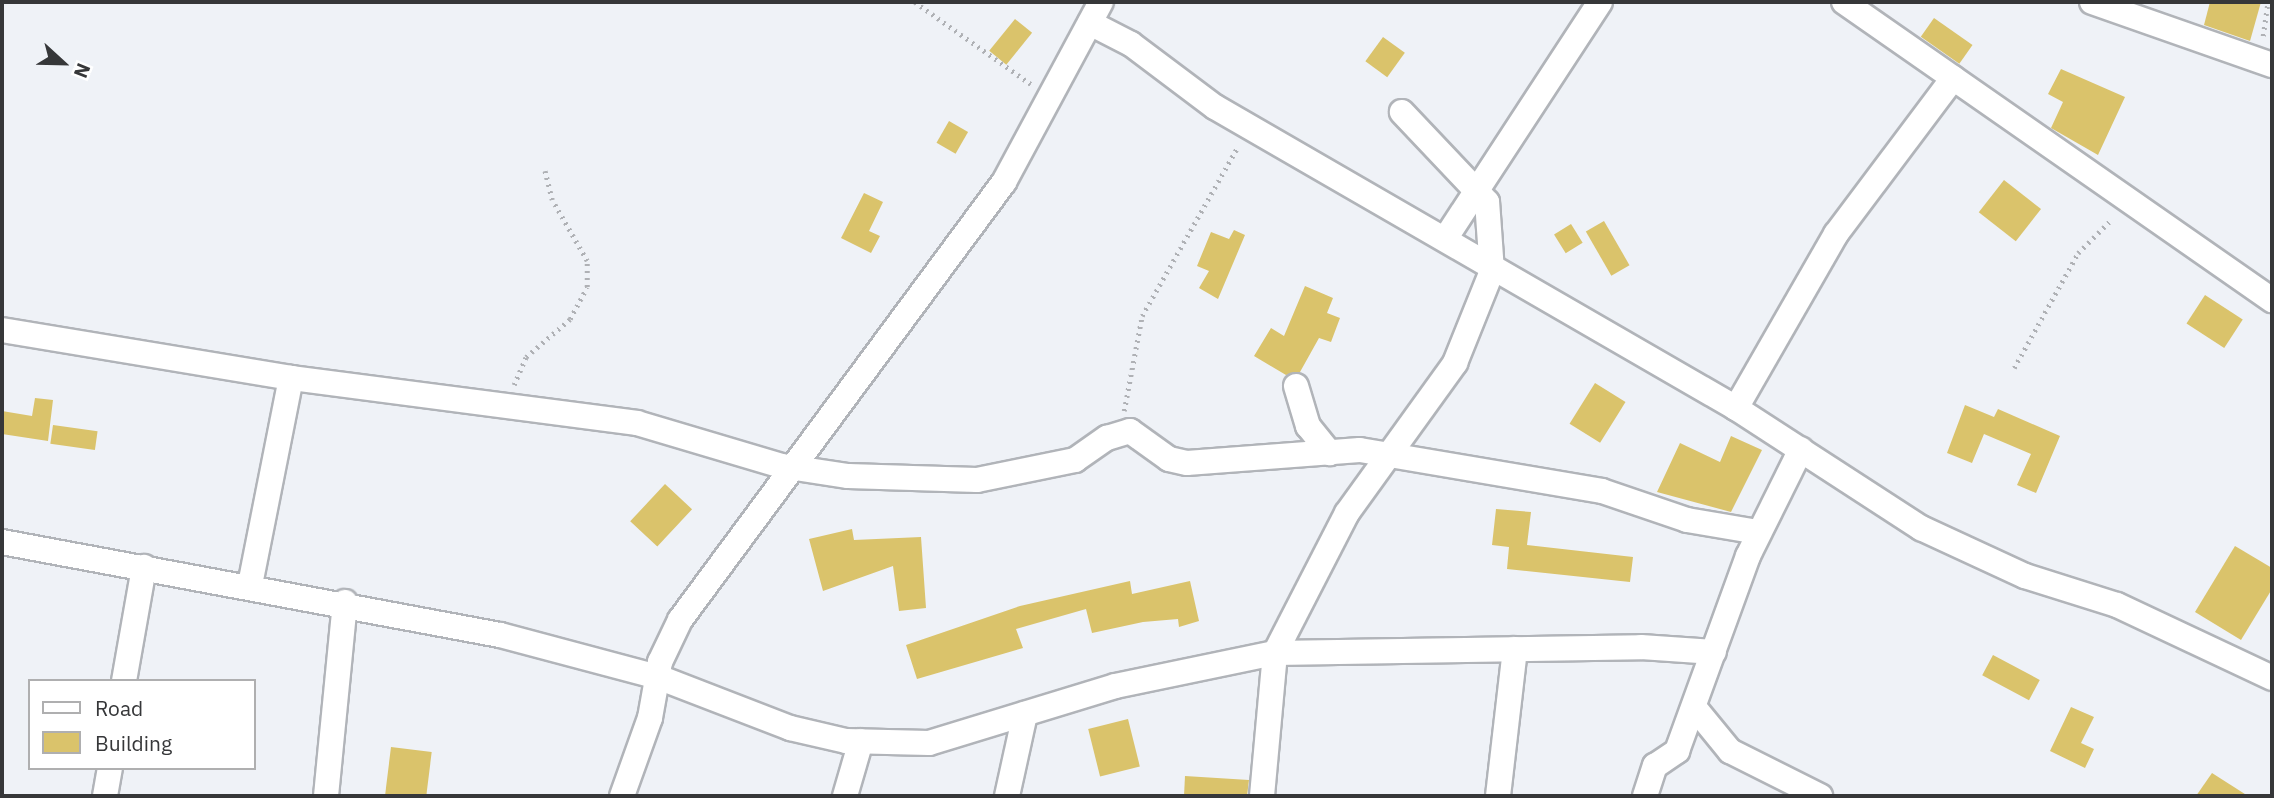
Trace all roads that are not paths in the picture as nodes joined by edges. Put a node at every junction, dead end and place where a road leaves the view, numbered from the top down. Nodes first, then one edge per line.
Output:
1 (1600, 2) edge
2 (1844, 2) edge
3 (2092, 2) edge
4 (1095, 12) edge
5 (2267, 64) edge
6 (1953, 78) junction
7 (1402, 111) dead end
8 (1477, 190) junction
9 (1445, 239) junction
10 (1492, 271) junction
11 (2272, 300) edge
12 (2, 330) edge
13 (291, 378) junction
14 (1296, 386) dead end
15 (1736, 408) junction
16 (1801, 449) junction
17 (1330, 453) junction
18 (1389, 456) junction
19 (793, 469) junction
20 (1758, 533) junction
21 (2, 542) edge
22 (144, 567) junction
23 (250, 585) junction
24 (345, 602) junction
25 (1515, 649) junction
26 (1714, 652) junction
27 (1275, 653) junction
28 (658, 677) junction
29 (2272, 678) edge
30 (124, 679) edge
31 (1694, 707) junction
32 (1025, 714) junction
33 (861, 741) junction
34 (110, 770) edge
35 (105, 796) edge
36 (326, 796) edge
37 (622, 796) edge
38 (845, 796) edge
39 (1007, 796) edge
40 (1262, 796) edge
41 (1498, 796) edge
42 (1645, 796) edge
43 (1820, 796) edge

1 - 8 street
2 - 6 street
3 - 5 street
4 - 9 street
4 - 19 street
6 - 11 street
6 - 15 street
7 - 8 street
8 - 9 street
8 - 10 street
9 - 10 street
10 - 15 street
10 - 18 street
12 - 13 street
13 - 19 street
13 - 23 street
14 - 17 street
15 - 16 street
16 - 20 street
16 - 29 street
17 - 18 street
17 - 19 street
18 - 20 street
18 - 27 street
19 - 28 street
20 - 26 street
21 - 22 street
22 - 23 street
22 - 30 street
23 - 24 street
24 - 28 street
24 - 36 street
25 - 26 street
25 - 27 street
25 - 41 street
26 - 31 street
27 - 32 street
27 - 40 street
28 - 33 street
28 - 37 street
31 - 42 street
31 - 43 street
32 - 33 street
32 - 39 street
33 - 38 street
34 - 35 street

